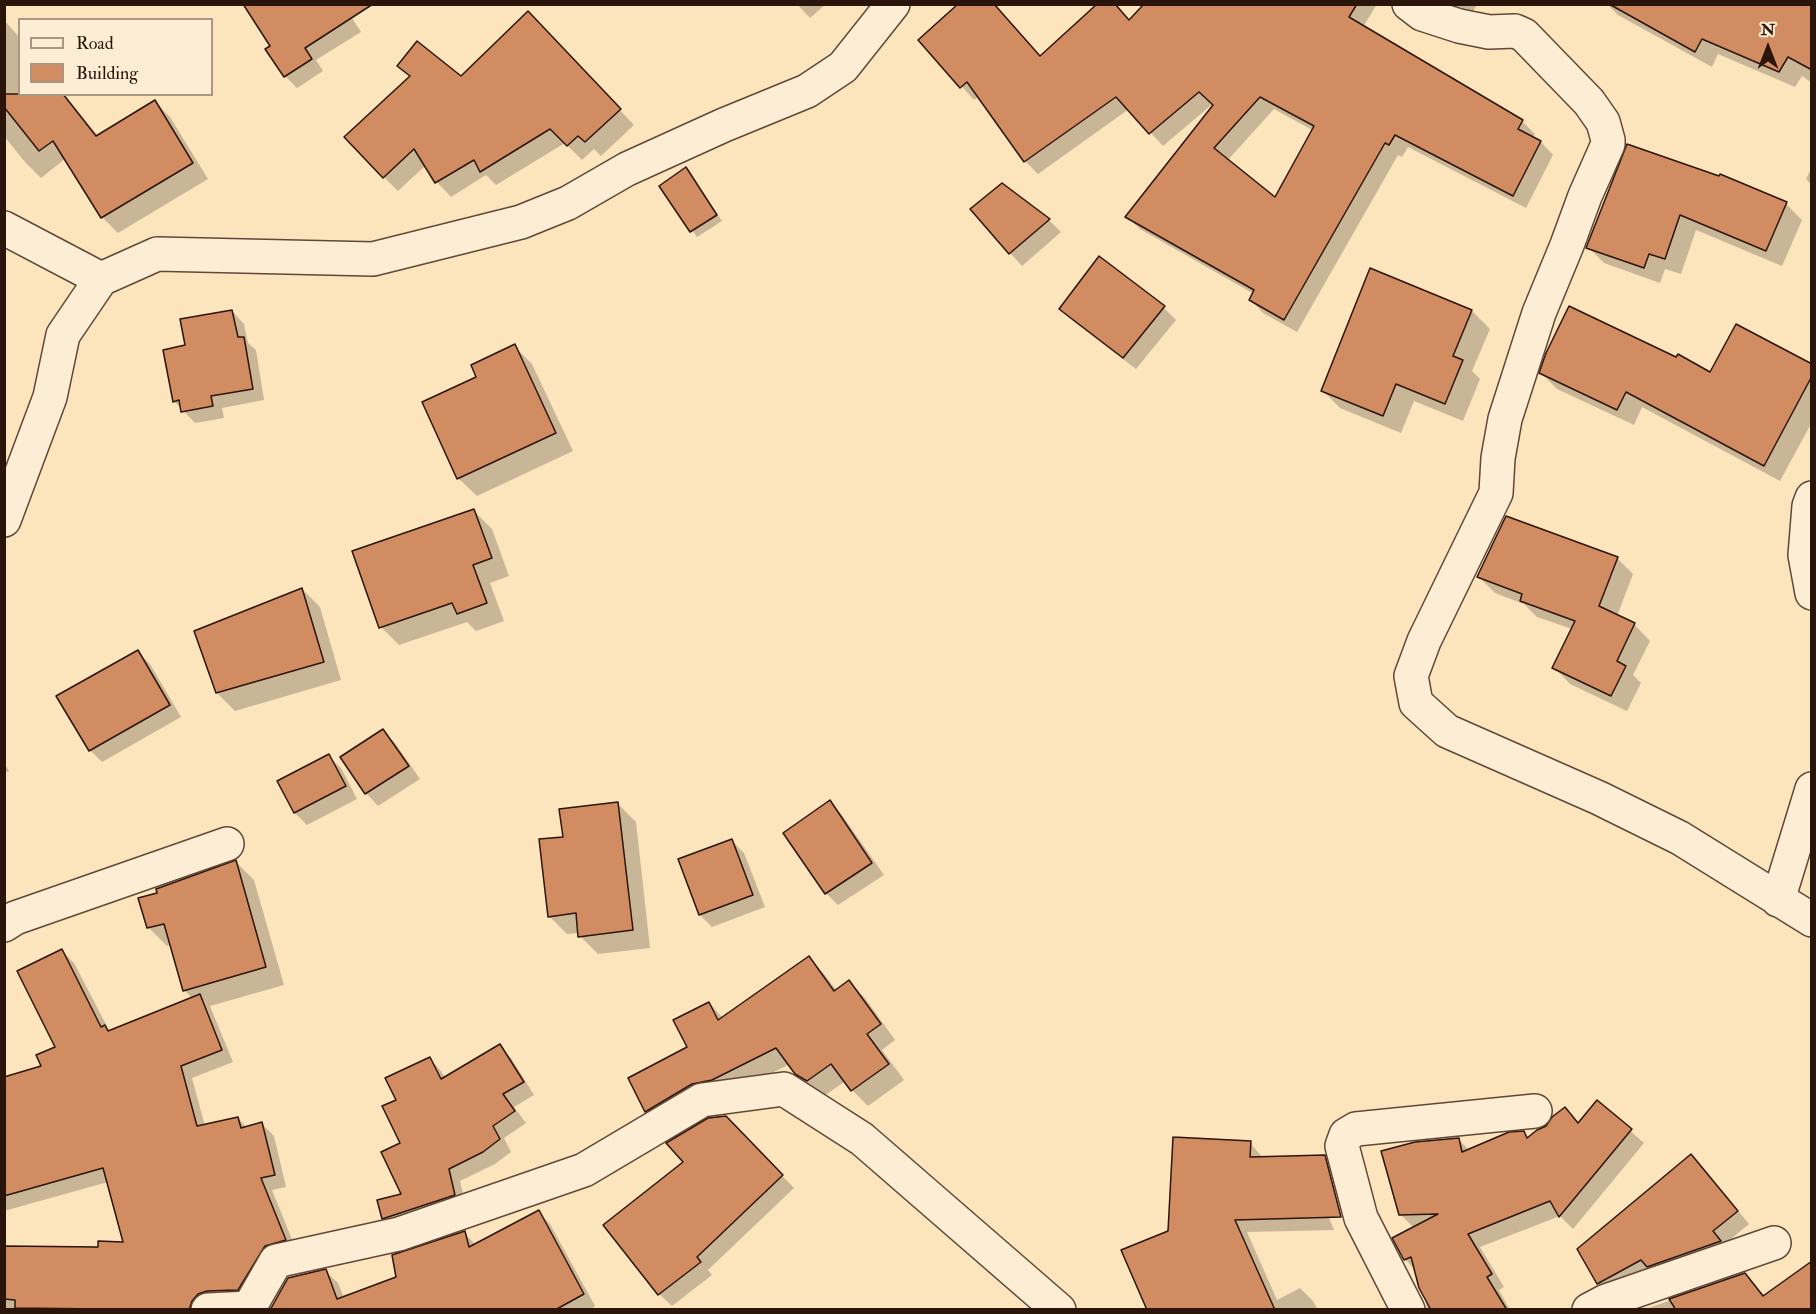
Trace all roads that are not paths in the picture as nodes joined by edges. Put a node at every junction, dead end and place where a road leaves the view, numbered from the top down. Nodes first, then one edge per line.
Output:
1 (893, 4) edge
2 (1409, 4) edge
3 (4, 228) edge
4 (101, 279) junction
5 (1812, 498) edge
6 (4, 520) edge
7 (1812, 592) edge
8 (1812, 789) edge
9 (227, 844) dead end
10 (1778, 900) junction
11 (1812, 920) edge
12 (4, 925) edge
13 (1535, 1111) dead end
14 (1774, 1243) dead end
15 (249, 1309) edge
16 (208, 1310) edge
17 (1059, 1310) edge
18 (1408, 1310) edge
19 (1589, 1310) edge

1 - 4 street
2 - 10 street
3 - 4 street
4 - 6 street
5 - 7 street
8 - 10 street
9 - 12 street
10 - 11 street
13 - 18 street
14 - 19 street
15 - 16 street
15 - 17 street

